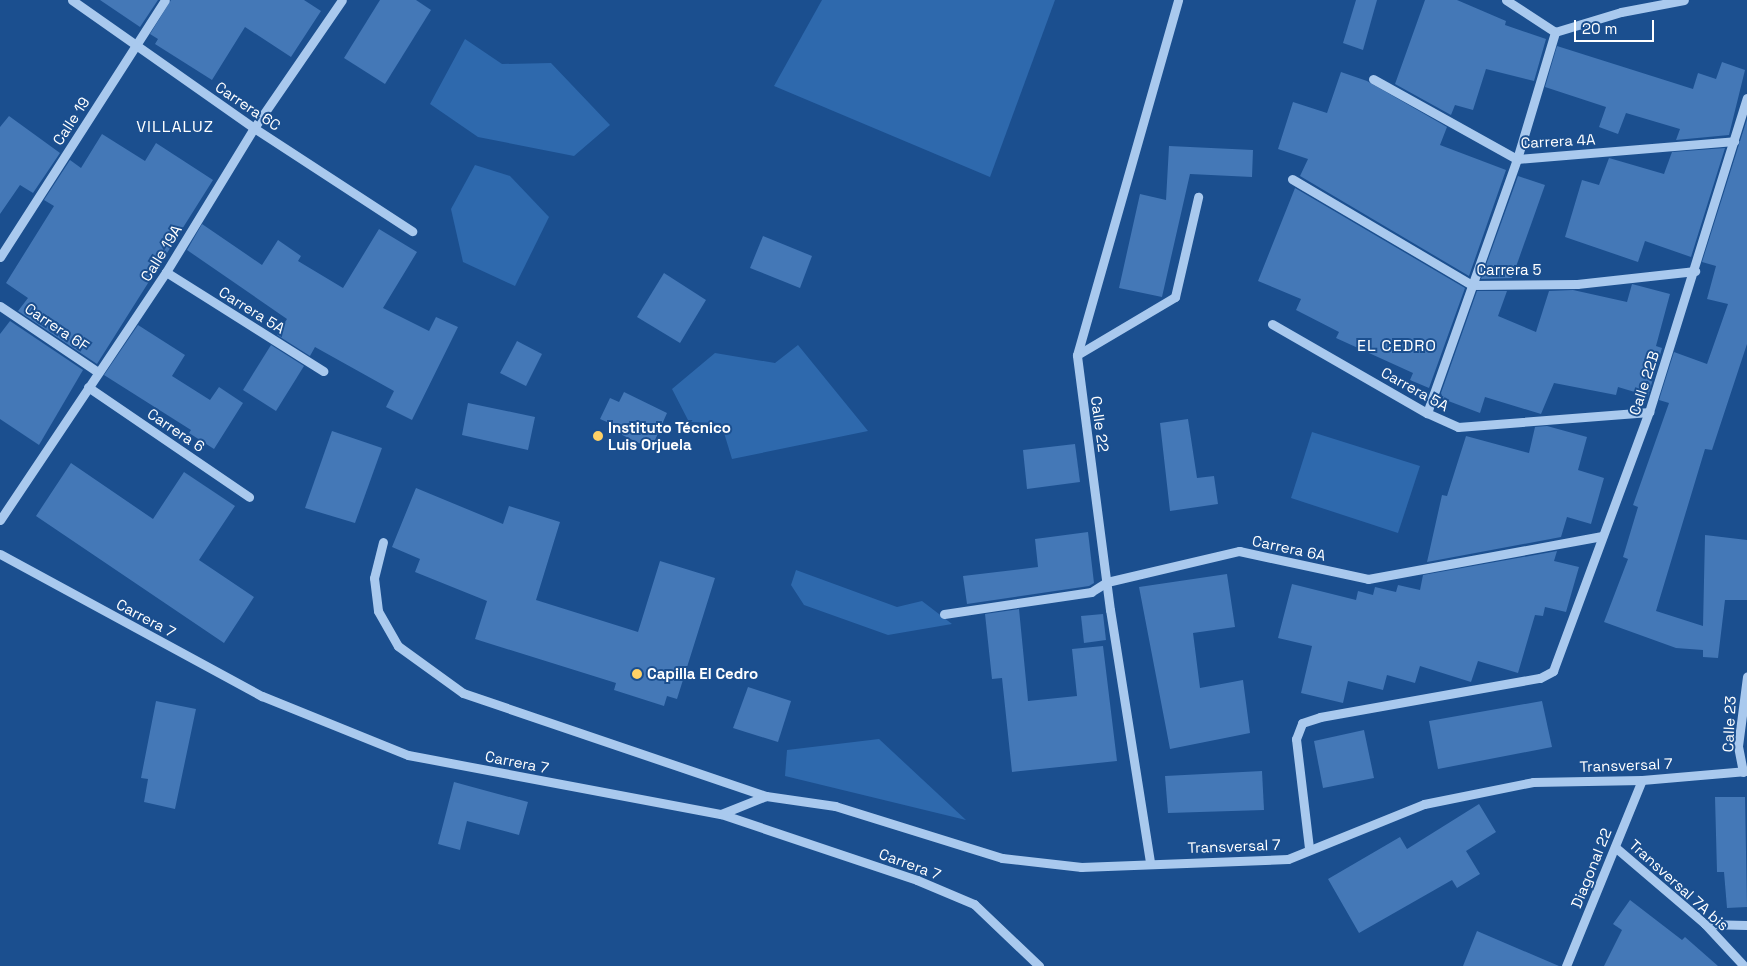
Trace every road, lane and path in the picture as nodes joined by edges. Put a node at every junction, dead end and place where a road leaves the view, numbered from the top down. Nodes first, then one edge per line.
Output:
1 (72, 0) edge
2 (165, 0) edge
3 (342, 0) edge
4 (1178, 0) edge
5 (1506, 0) edge
6 (1684, 0) edge
7 (1555, 32) junction
8 (135, 45) junction
9 (1373, 79) dead end
10 (1747, 98) edge
11 (254, 128) junction
12 (1734, 141) junction
13 (1517, 159) junction
14 (1292, 179) dead end
15 (1198, 197) dead end
16 (412, 231) dead end
17 (0, 257) edge
18 (1695, 271) junction
19 (166, 272) junction
20 (1472, 285) junction
21 (0, 306) edge
22 (1272, 324) dead end
23 (1077, 355) junction
24 (323, 371) dead end
25 (98, 372) junction
26 (88, 387) junction
27 (1649, 412) junction
28 (1427, 413) junction
29 (249, 496) dead end
30 (0, 520) edge
31 (1602, 536) junction
32 (383, 542) dead end
33 (0, 554) edge
34 (1107, 582) junction
35 (944, 614) dead end
36 (1747, 677) edge
37 (1745, 772) edge
38 (1642, 780) junction
39 (766, 796) junction
40 (721, 814) junction
41 (1615, 847) junction
42 (1309, 848) junction
43 (1150, 862) junction
44 (1705, 924) junction
45 (1747, 925) edge
46 (1037, 964) edge
47 (1566, 966) edge
48 (1744, 966) edge

1 - 8 street, Carrera 6C
2 - 8 street, Calle 19
3 - 11 street, Calle 19A
4 - 23 street, Calle 22
5 - 7 street
6 - 7 street
7 - 13 street
8 - 11 street, Carrera 6C
8 - 17 street, Calle 19
9 - 13 street, Carrera 4A
10 - 12 street, Calle 22B
11 - 16 street, Carrera 6C
11 - 19 street, Calle 19A
12 - 13 street, Carrera 4A
12 - 18 street, Calle 22B
13 - 20 street
14 - 20 street, Carrera 5
15 - 23 street
18 - 20 street, Carrera 5
18 - 27 street, Calle 22B
19 - 24 street, Carrera 5A
19 - 25 street, Calle 19A
20 - 28 street
21 - 25 street, Carrera 6F
22 - 28 street, Carrera 5A
23 - 34 street, Calle 22
25 - 26 street, Calle 19A
26 - 29 street, Carrera 6
26 - 30 street, Calle 19A
27 - 28 street, Carrera 5A
27 - 31 street, Calle 22B
31 - 34 street, Carrera 6A
31 - 42 street, Calle 22B
32 - 39 street, Transversal 7
33 - 40 street, Carrera 7
34 - 35 street, Carrera 6A
34 - 43 street, Calle 22
36 - 37 street, Calle 23
37 - 38 street, Transversal 7
38 - 41 street, Diagonal 22
38 - 42 street, Transversal 7
39 - 40 street
39 - 43 street, Transversal 7
40 - 46 street, Carrera 7
41 - 44 street, Transversal 7A bis
41 - 47 street, Diagonal 22
42 - 43 street, Transversal 7
44 - 45 street
44 - 48 street, Transversal 7A bis

